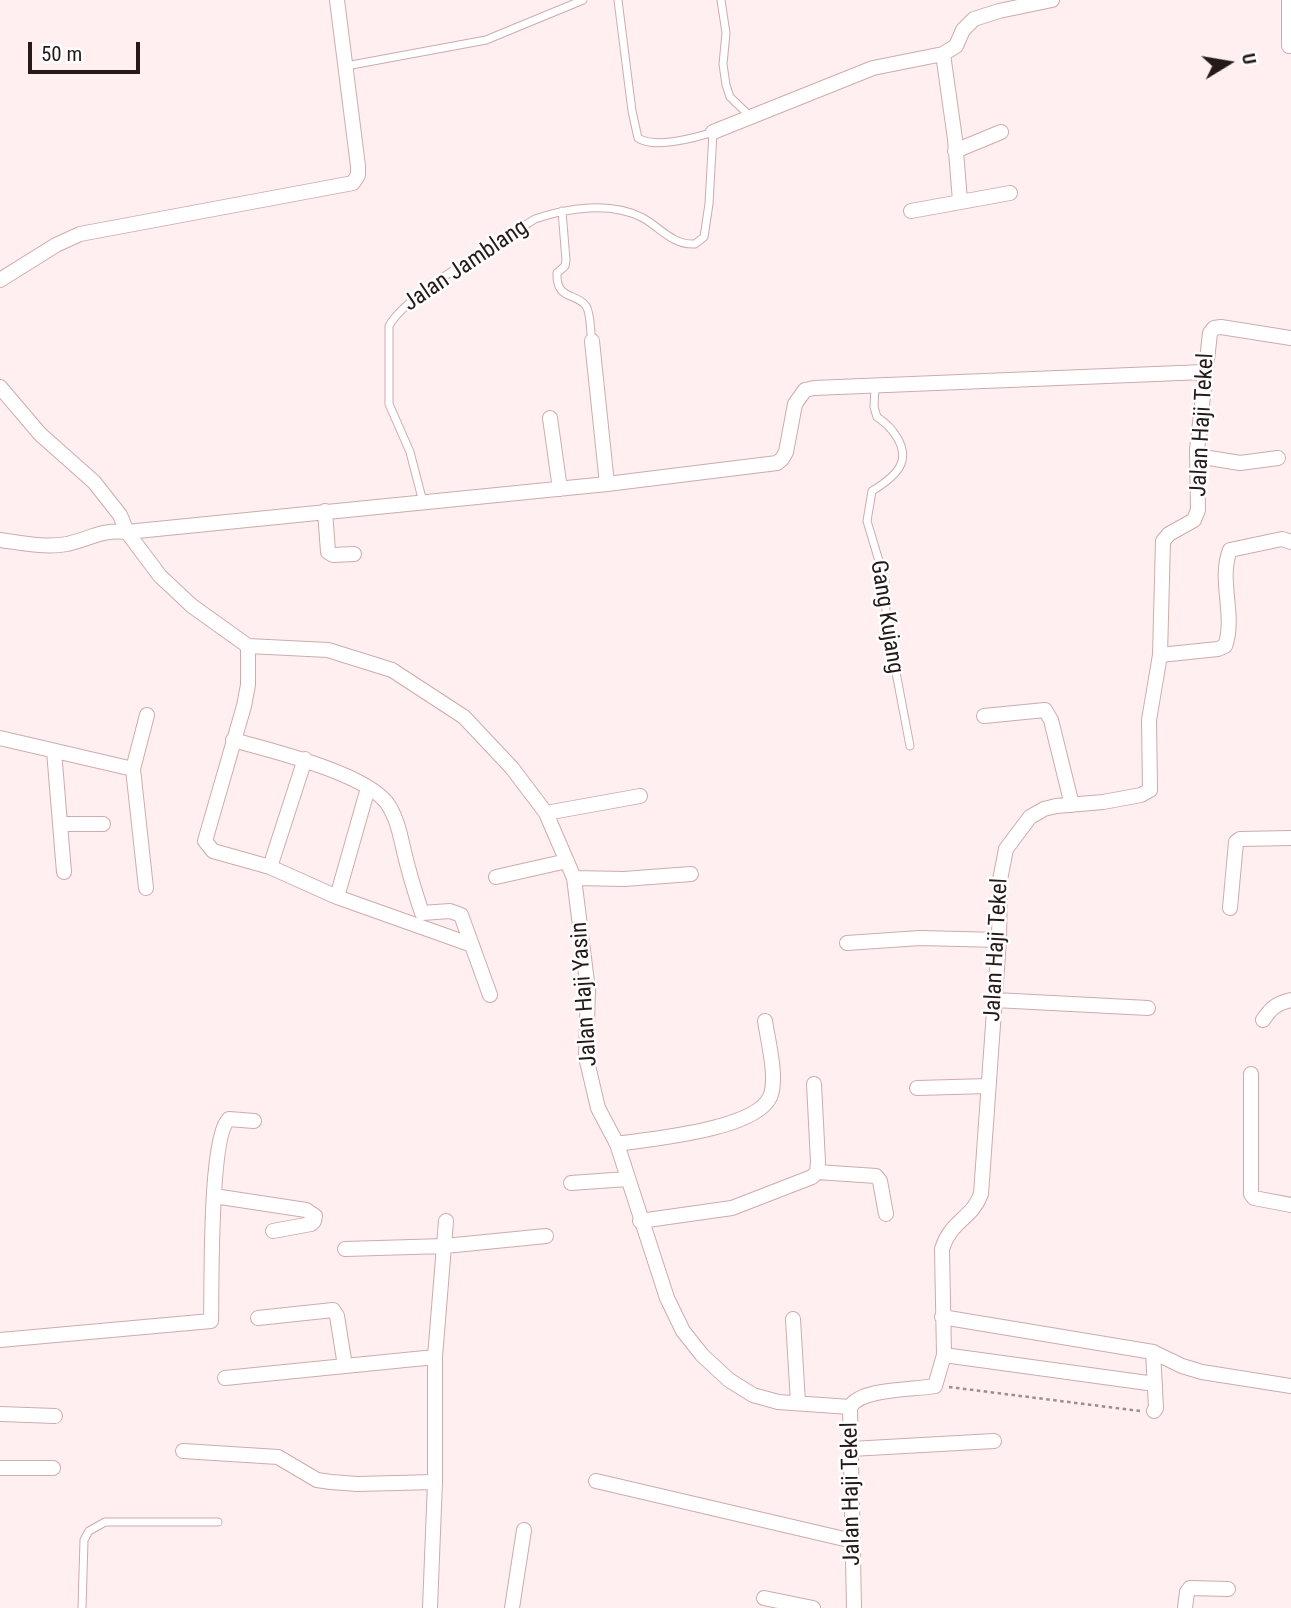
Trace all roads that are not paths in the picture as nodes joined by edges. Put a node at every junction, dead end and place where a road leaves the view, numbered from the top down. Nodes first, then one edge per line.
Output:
1 (337, 0) edge
2 (583, 0) edge
3 (618, 0) edge
4 (722, 0) edge
5 (1052, 0) edge
6 (1289, 0) edge
7 (1008, 4) edge
8 (1289, 46) dead end
9 (943, 54) junction
10 (345, 66) junction
11 (751, 117) junction
12 (713, 132) junction
13 (1001, 132) dead end
14 (955, 151) junction
15 (1010, 193) dead end
16 (960, 201) junction
17 (562, 211) junction
18 (911, 211) dead end
19 (0, 280) edge
20 (1291, 338) edge
21 (592, 341) joint
22 (1204, 372) junction
23 (875, 386) junction
24 (2, 392) edge
25 (550, 418) dead end
26 (1197, 456) junction
27 (1278, 458) dead end
28 (607, 484) junction
29 (560, 489) junction
30 (423, 502) junction
31 (325, 511) junction
32 (127, 531) junction
33 (0, 540) edge
34 (1291, 541) edge
35 (354, 554) dead end
36 (248, 646) junction
37 (1160, 655) junction
38 (147, 715) dead end
39 (984, 716) dead end
40 (0, 738) edge
41 (233, 740) junction
42 (910, 746) dead end
43 (54, 751) junction
44 (304, 759) junction
45 (133, 769) junction
46 (368, 788) junction
47 (640, 796) dead end
48 (1072, 805) junction
49 (546, 813) junction
50 (61, 824) junction
51 (103, 824) dead end
52 (1291, 838) edge
53 (567, 861) junction
54 (270, 867) junction
55 (64, 872) dead end
56 (691, 874) dead end
57 (496, 877) dead end
58 (575, 878) junction
59 (146, 888) dead end
60 (337, 897) junction
61 (1230, 908) dead end
62 (422, 914) junction
63 (422, 929) junction
64 (999, 940) junction
65 (847, 943) dead end
66 (472, 945) junction
67 (490, 995) dead end
68 (995, 1000) junction
69 (1291, 1000) edge
70 (1148, 1008) dead end
71 (1263, 1020) dead end
72 (765, 1021) dead end
73 (1251, 1074) dead end
74 (814, 1084) dead end
75 (988, 1086) junction
76 (917, 1088) dead end
77 (254, 1121) dead end
78 (617, 1144) junction
79 (817, 1172) junction
80 (627, 1179) junction
81 (571, 1183) dead end
82 (214, 1196) junction
83 (1291, 1205) edge
84 (886, 1213) dead end
85 (446, 1221) dead end
86 (640, 1221) junction
87 (273, 1231) dead end
88 (546, 1236) dead end
89 (445, 1246) junction
90 (345, 1249) dead end
91 (942, 1317) junction
92 (258, 1318) dead end
93 (793, 1319) dead end
94 (0, 1340) edge
95 (1153, 1352) junction
96 (944, 1355) junction
97 (435, 1357) junction
98 (345, 1366) junction
99 (225, 1378) dead end
100 (1155, 1384) junction
101 (1291, 1386) edge
102 (798, 1404) junction
103 (850, 1407) junction
104 (1154, 1411) road end
105 (0, 1414) edge
106 (55, 1416) dead end
107 (994, 1441) dead end
108 (851, 1449) junction
109 (183, 1451) dead end
110 (0, 1468) edge
111 (52, 1468) dead end
112 (596, 1481) dead end
113 (435, 1482) junction
114 (218, 1522) dead end
115 (524, 1530) dead end
116 (853, 1541) junction
117 (1228, 1588) dead end
118 (764, 1598) dead end
119 (82, 1608) edge
120 (430, 1608) edge
121 (512, 1608) edge
122 (814, 1608) edge
123 (854, 1608) edge
124 (1185, 1608) edge

1 - 10 street
2 - 10 lane
3 - 12 lane
4 - 11 lane
5 - 7 street
6 - 8 street
7 - 9 street
9 - 11 street
9 - 14 street
10 - 19 street
11 - 12 street
12 - 17 lane, Jalan Jamblang
13 - 14 street
14 - 16 street
15 - 16 street
16 - 18 street
17 - 21 lane
17 - 30 lane, Jalan Jamblang
20 - 22 street, Jalan Haji Tekel
21 - 28 street
22 - 23 street
22 - 26 street, Jalan Haji Tekel
23 - 28 street
23 - 42 lane, Gang Kujang
24 - 32 street
25 - 29 street
26 - 27 street
26 - 37 street, Jalan Haji Tekel
28 - 29 street
29 - 30 street
30 - 31 street
31 - 32 street
31 - 35 street
32 - 33 street
32 - 36 street
34 - 37 street
36 - 41 street
36 - 49 street, Jalan Haji Yasin
37 - 48 street, Jalan Haji Tekel
38 - 45 street
39 - 48 street
40 - 43 street
41 - 44 street
41 - 54 street
43 - 45 street
43 - 50 street
44 - 46 street
44 - 54 street
45 - 59 street
46 - 60 street
46 - 62 street
47 - 49 street
48 - 64 street, Jalan Haji Tekel
49 - 53 street, Jalan Haji Yasin
50 - 51 street
50 - 55 street
52 - 61 street
53 - 57 street
53 - 58 street, Jalan Haji Yasin
54 - 60 street
56 - 58 street
58 - 78 street, Jalan Haji Yasin
60 - 63 street
62 - 63 street
62 - 66 street
63 - 66 street
64 - 65 street
64 - 68 street, Jalan Haji Tekel
66 - 67 street
68 - 70 street
68 - 75 street, Jalan Haji Tekel
69 - 71 street
72 - 78 street
73 - 83 street
74 - 79 street
75 - 76 street
75 - 91 street, Jalan Haji Tekel
77 - 82 street
78 - 80 street, Jalan Haji Yasin
79 - 84 street
79 - 86 street
80 - 81 street
80 - 86 street, Jalan Haji Yasin
82 - 87 street
82 - 94 street
85 - 89 street
86 - 102 street, Jalan Haji Yasin
88 - 89 street
89 - 90 street
89 - 97 street
91 - 95 street
91 - 96 street, Jalan Haji Tekel
92 - 98 street
93 - 102 street
95 - 100 street
95 - 101 street
96 - 100 street
96 - 103 street, Jalan Haji Tekel
97 - 98 street
97 - 113 street
98 - 99 street
100 - 104 street
102 - 103 street, Jalan Haji Yasin
103 - 108 street, Jalan Haji Tekel
105 - 106 street
107 - 108 street
108 - 116 street, Jalan Haji Tekel
109 - 113 street
110 - 111 street
112 - 116 street
113 - 120 street
114 - 119 lane
115 - 121 street
116 - 123 street, Jalan Haji Tekel
117 - 124 street
118 - 122 street

